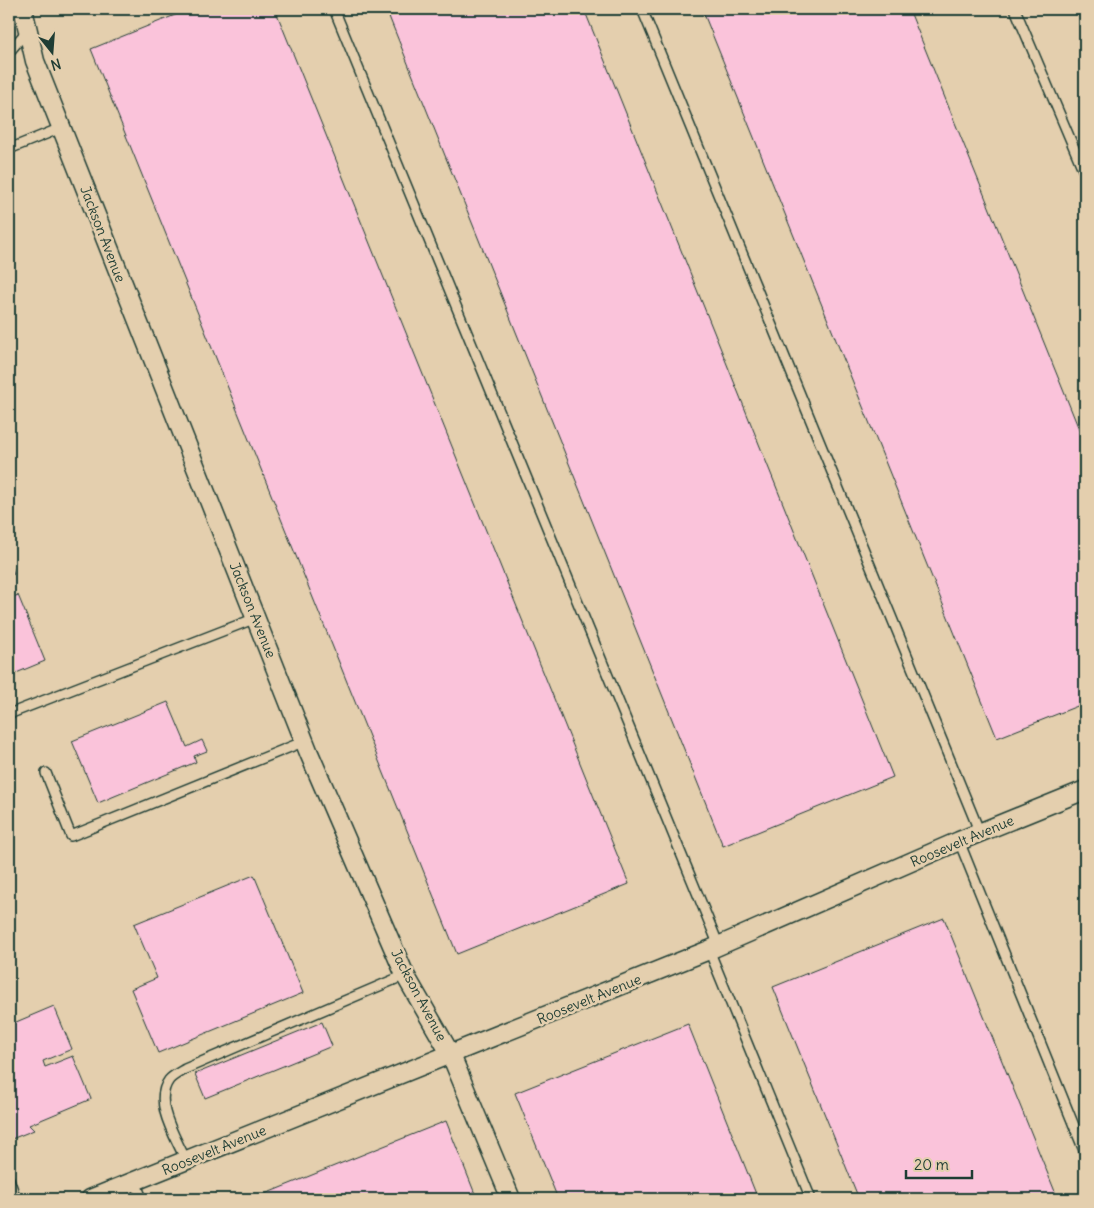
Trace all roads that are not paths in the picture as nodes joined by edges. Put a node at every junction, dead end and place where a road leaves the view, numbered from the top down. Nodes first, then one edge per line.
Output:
1 (23, 9) edge
2 (334, 9) edge
3 (642, 9) edge
4 (1015, 9) edge
5 (27, 31) junction
6 (9, 52) edge
7 (61, 128) junction
8 (9, 149) edge
9 (1083, 160) edge
10 (1085, 174) edge
11 (256, 618) junction
12 (9, 714) edge
13 (305, 741) junction
14 (46, 773) dead end
15 (1085, 790) edge
16 (980, 833) junction
17 (959, 841) junction
18 (714, 948) junction
19 (405, 974) junction
20 (451, 1054) junction
21 (1085, 1153) edge
22 (186, 1161) junction
23 (9, 1179) edge
24 (135, 1182) junction
25 (16, 1199) edge
26 (90, 1199) edge
27 (142, 1199) edge
28 (510, 1199) edge
29 (811, 1199) edge

1 - 5 street, Jackson Avenue
2 - 18 lane
3 - 16 lane
4 - 9 lane
5 - 6 lane
5 - 7 street, Jackson Avenue
7 - 8 lane
7 - 11 street, Jackson Avenue
9 - 10 lane
11 - 12 lane
11 - 13 street, Jackson Avenue
13 - 14 lane
13 - 19 street, Jackson Avenue
15 - 16 street, Roosevelt Avenue
16 - 17 street, Roosevelt Avenue
17 - 18 street, Roosevelt Avenue
17 - 21 lane
18 - 20 street, Roosevelt Avenue
18 - 29 lane
19 - 20 street, Jackson Avenue
19 - 22 lane
20 - 22 street, Roosevelt Avenue
20 - 28 street, Jackson Avenue
22 - 24 street, Roosevelt Avenue
23 - 25 lane
24 - 26 street, Roosevelt Avenue
24 - 27 lane

